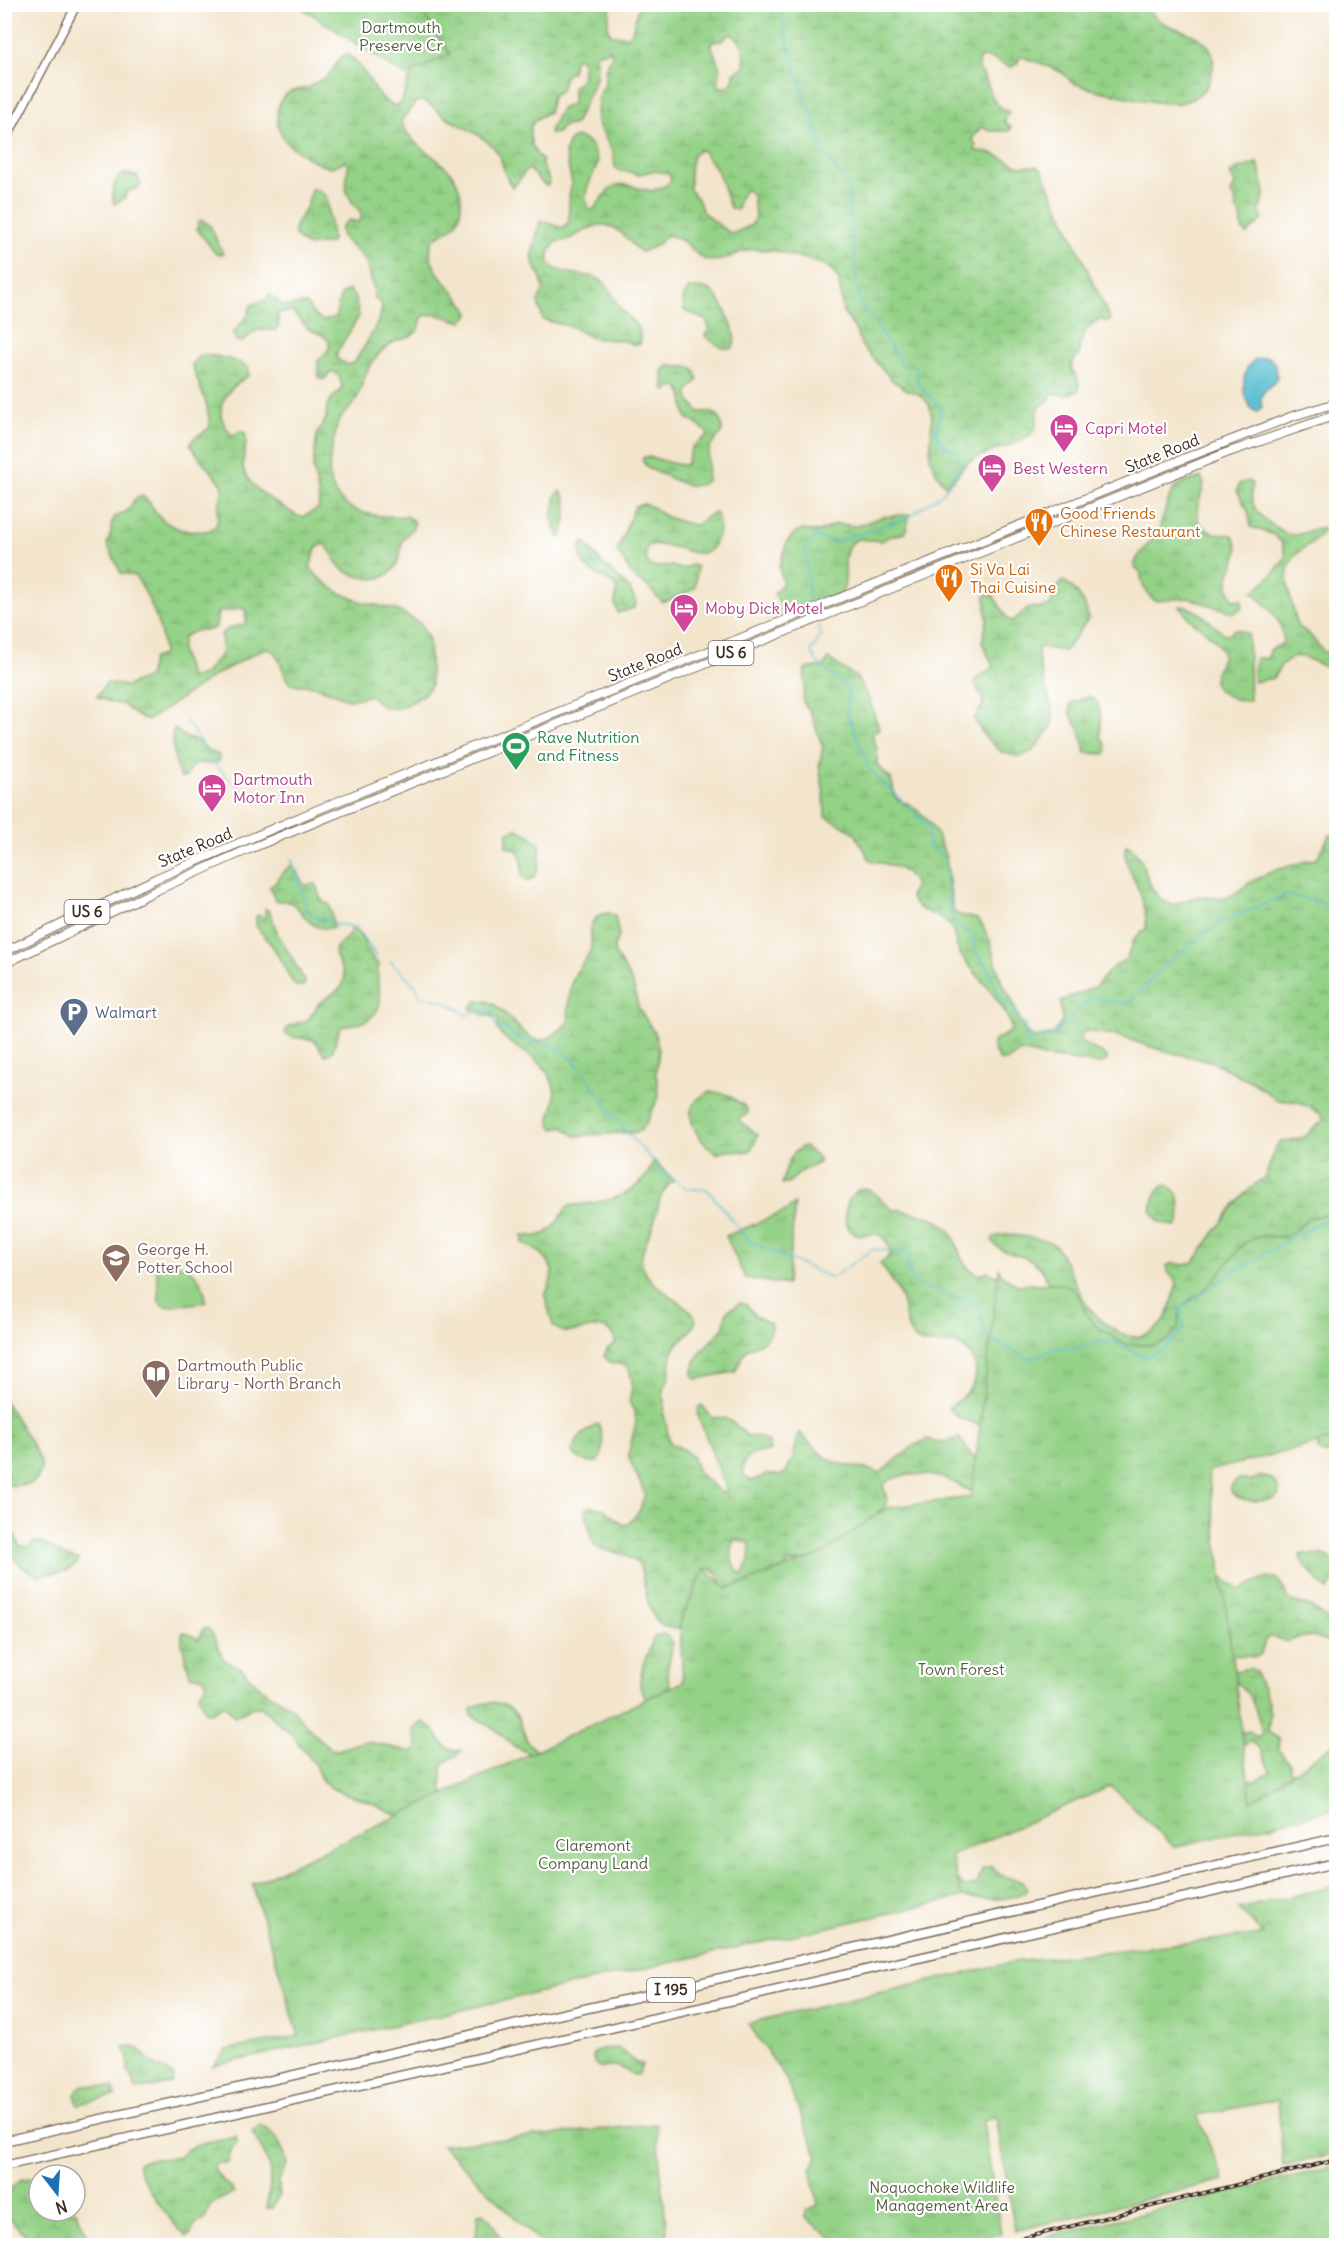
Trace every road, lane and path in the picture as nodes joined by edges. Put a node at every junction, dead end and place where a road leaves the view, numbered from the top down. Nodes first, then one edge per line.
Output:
1 (77, 4) edge
2 (4, 143) edge
3 (1336, 403) edge
4 (1336, 415) edge
5 (4, 952) edge
6 (4, 964) edge
7 (1336, 1838) edge
8 (1336, 1863) edge
9 (4, 2141) edge
10 (4, 2166) edge

1 - 2 main road
3 - 5 main road, State Road / US 6
4 - 6 main road, State Road / US 6
7 - 9 highway, I 195
8 - 10 highway, I 195

